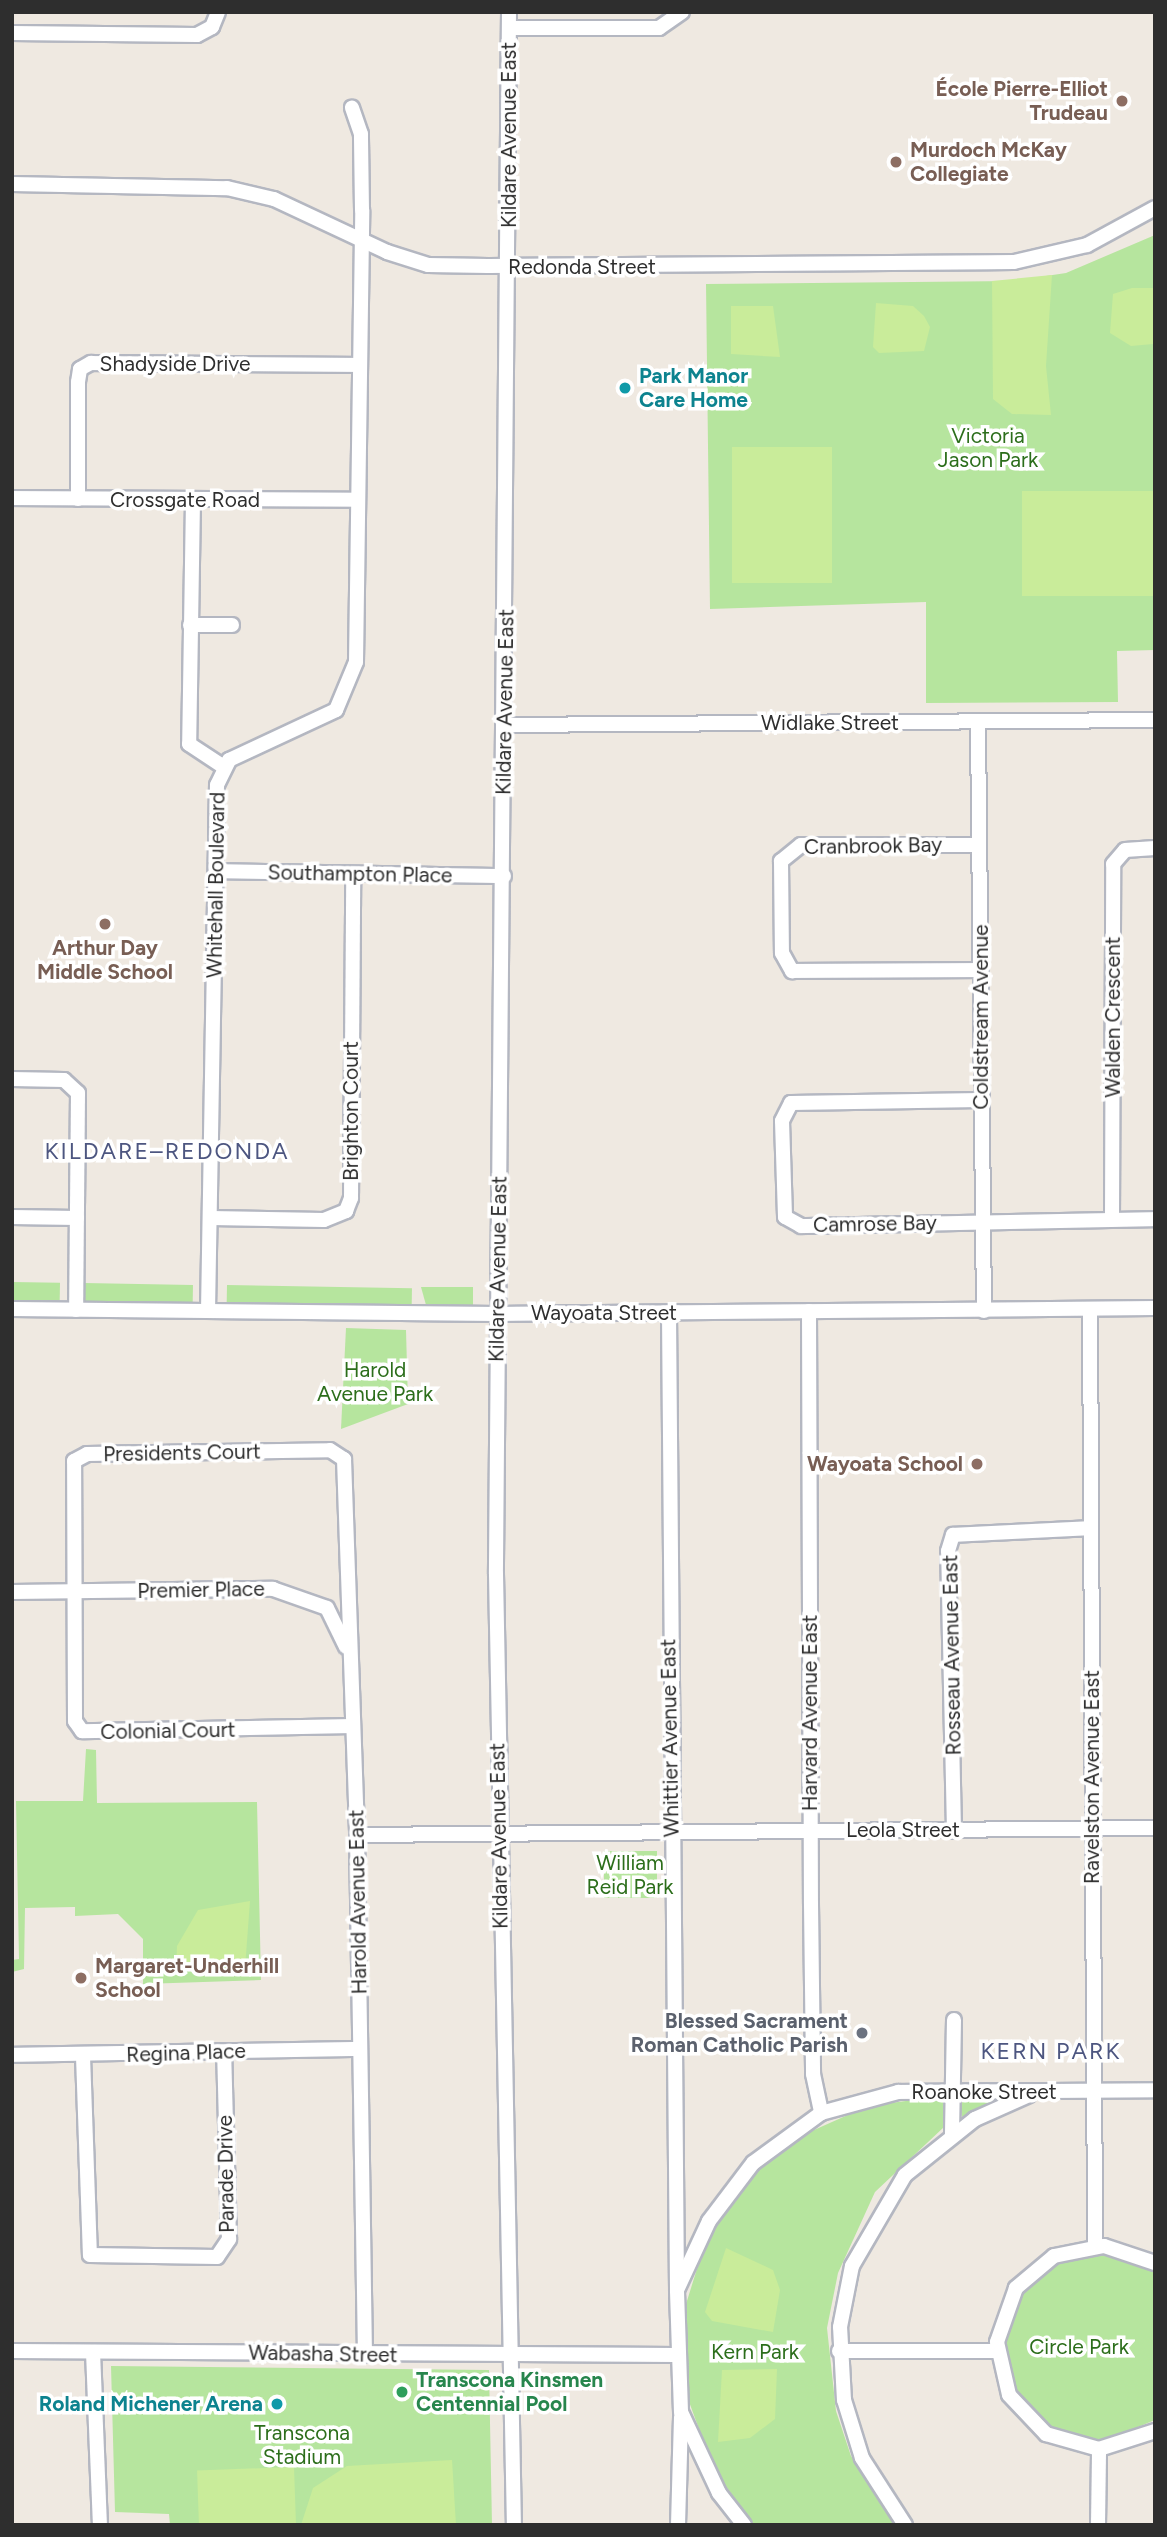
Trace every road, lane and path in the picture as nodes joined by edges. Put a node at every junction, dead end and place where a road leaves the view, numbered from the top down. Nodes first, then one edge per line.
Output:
1 (218, 12) edge
2 (509, 12) edge
3 (682, 12) edge
4 (509, 28) junction
5 (12, 33) edge
6 (352, 108) dead end
7 (12, 184) edge
8 (1155, 208) edge
9 (362, 241) junction
10 (509, 266) junction
11 (359, 365) junction
12 (12, 498) edge
13 (78, 499) junction
14 (193, 500) junction
15 (358, 500) junction
16 (190, 625) junction
17 (232, 625) dead end
18 (1155, 720) edge
19 (978, 723) junction
20 (504, 725) junction
21 (223, 767) junction
22 (979, 845) junction
23 (1155, 848) edge
24 (216, 871) junction
25 (353, 874) junction
26 (504, 876) junction
27 (980, 970) junction
28 (12, 1079) edge
29 (981, 1100) junction
30 (12, 1217) edge
31 (76, 1218) junction
32 (211, 1218) junction
33 (1112, 1219) junction
34 (1155, 1219) edge
35 (983, 1221) junction
36 (1155, 1308) edge
37 (12, 1309) edge
38 (1090, 1309) junction
39 (76, 1310) junction
40 (208, 1311) junction
41 (808, 1311) junction
42 (984, 1311) junction
43 (669, 1313) junction
44 (497, 1314) junction
45 (339, 1451) joint
46 (1091, 1528) junction
47 (72, 1591) junction
48 (12, 1592) edge
49 (351, 1661) junction
50 (353, 1726) junction
51 (1093, 1828) junction
52 (1155, 1828) edge
53 (810, 1830) junction
54 (954, 1830) junction
55 (498, 1833) junction
56 (671, 1833) junction
57 (357, 1835) junction
58 (954, 2020) dead end
59 (360, 2049) junction
60 (223, 2052) junction
61 (12, 2055) edge
62 (83, 2056) junction
63 (954, 2090) junction
64 (1155, 2090) edge
65 (1093, 2091) junction
66 (1034, 2093) junction
67 (821, 2113) junction
68 (952, 2134) junction
69 (1095, 2246) junction
70 (1155, 2263) edge
71 (677, 2290) junction
72 (12, 2351) edge
73 (839, 2351) junction
74 (997, 2351) junction
75 (93, 2352) junction
76 (365, 2355) junction
77 (676, 2355) junction
78 (510, 2357) junction
79 (681, 2412) junction
80 (1155, 2431) edge
81 (1099, 2449) junction
82 (100, 2525) edge
83 (514, 2525) edge
84 (678, 2525) edge
85 (744, 2525) edge
86 (905, 2525) edge
87 (1098, 2525) edge

1 - 5 street
2 - 4 street, Kildare Avenue East
3 - 4 street
4 - 10 street, Kildare Avenue East
6 - 9 street, Whitehall Boulevard
7 - 9 street, Redonda Street
8 - 10 street, Redonda Street
9 - 10 street, Redonda Street
9 - 11 street, Whitehall Boulevard
10 - 20 street, Kildare Avenue East
11 - 13 street, Shadyside Drive
11 - 15 street, Whitehall Boulevard
12 - 13 street, Crossgate Road
13 - 14 street, Crossgate Road
14 - 15 street, Crossgate Road
14 - 16 street
15 - 21 street, Whitehall Boulevard
16 - 17 street
16 - 21 street
18 - 19 street, Widlake Street
19 - 20 street, Widlake Street
19 - 22 street, Coldstream Avenue
20 - 26 street, Kildare Avenue East
21 - 24 street, Whitehall Boulevard
22 - 27 street, Coldstream Avenue
22 - 27 street, Cranbrook Bay
23 - 33 street, Walden Crescent
24 - 25 street, Southampton Place
24 - 32 street, Whitehall Boulevard
25 - 26 street, Southampton Place
25 - 32 street, Brighton Court
26 - 44 street, Kildare Avenue East
27 - 29 street, Coldstream Avenue
28 - 31 street
29 - 35 street, Coldstream Avenue
29 - 35 street, Camrose Bay
30 - 31 street
31 - 39 street
32 - 40 street, Whitehall Boulevard
33 - 34 street
33 - 35 street
35 - 42 street, Coldstream Avenue
36 - 38 street, Wayoata Street
37 - 39 street, Wayoata Street
38 - 42 street, Wayoata Street
38 - 46 street, Ravelston Avenue East
39 - 40 street, Wayoata Street
40 - 44 street, Wayoata Street
41 - 42 street, Wayoata Street
41 - 43 street, Wayoata Street
41 - 53 street, Harvard Avenue East
43 - 44 street, Wayoata Street
43 - 56 street, Whittier Avenue East
44 - 55 street, Kildare Avenue East
45 - 47 street, Presidents Court
45 - 49 street, Harold Avenue East
46 - 51 street, Ravelston Avenue East
46 - 54 street, Rosseau Avenue East
47 - 48 street, Premier Place
47 - 49 street, Premier Place
47 - 50 street, Colonial Court
49 - 50 street, Harold Avenue East
50 - 57 street, Harold Avenue East
51 - 52 street, Leola Street
51 - 54 street, Leola Street
51 - 65 street, Ravelston Avenue East
53 - 54 street, Leola Street
53 - 56 street, Leola Street
53 - 67 street, Harvard Avenue East
55 - 56 street, Leola Street
55 - 57 street, Leola Street
55 - 78 street, Kildare Avenue East
56 - 71 street, Whittier Avenue East
57 - 59 street, Harold Avenue East
58 - 63 street
59 - 60 street, Regina Place
59 - 76 street, Harold Avenue East
60 - 62 street, Regina Place
60 - 62 street, Parade Drive
61 - 62 street, Regina Place
63 - 66 street, Roanoke Street
63 - 67 street, Roanoke Street
63 - 68 street
64 - 65 street, Roanoke Street
65 - 66 street, Roanoke Street
65 - 69 street, Ravelston Avenue East
66 - 68 street
67 - 71 street, Roanoke Street
68 - 73 street
69 - 70 street
69 - 74 street
71 - 77 street, Roanoke Street
72 - 75 street, Wabasha Street
73 - 74 street
73 - 86 street
74 - 81 street
75 - 76 street, Wabasha Street
75 - 82 street
76 - 78 street, Wabasha Street
77 - 78 street, Wabasha Street
77 - 79 street, Roanoke Street
78 - 83 street, Kildare Avenue East
79 - 84 street
79 - 85 street
80 - 81 street
81 - 87 street

